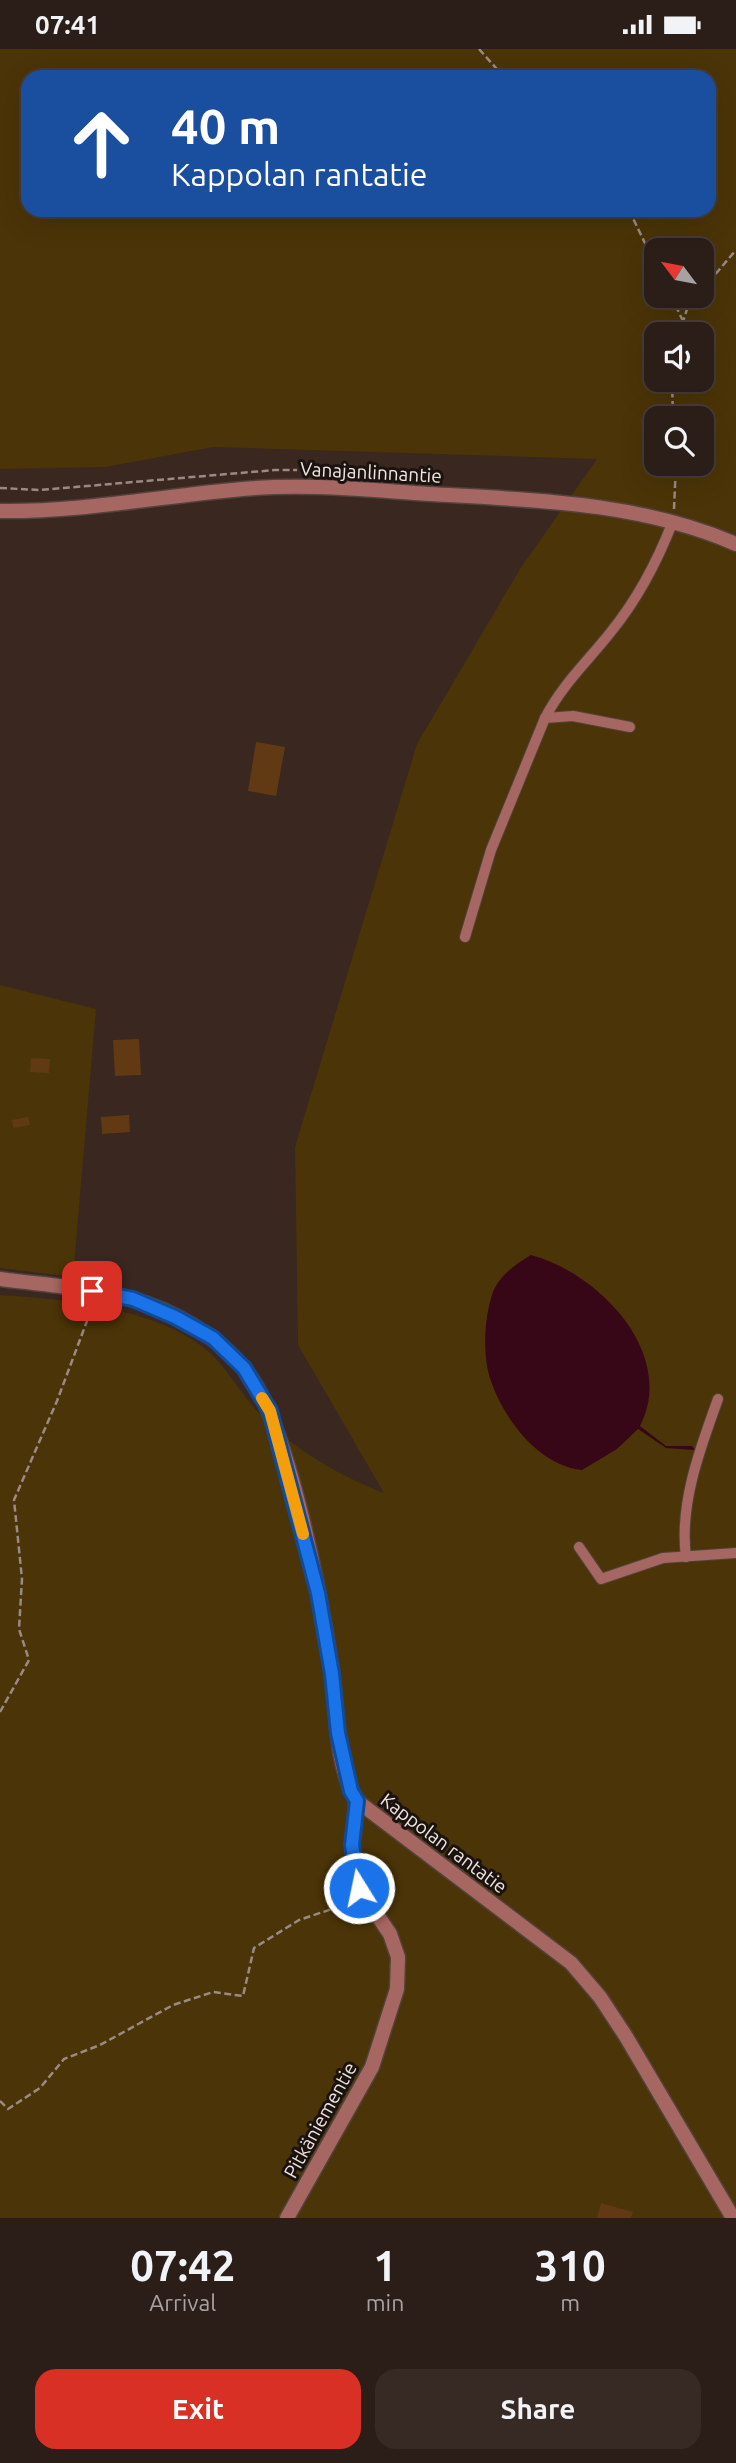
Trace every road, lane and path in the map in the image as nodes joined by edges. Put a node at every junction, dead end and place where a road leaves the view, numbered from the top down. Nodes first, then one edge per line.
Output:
1 (479, 49) edge
2 (498, 70) edge
3 (632, 217) edge
4 (644, 241) edge
5 (736, 250) edge
6 (714, 276) edge
7 (677, 308) edge
8 (687, 308) edge
9 (683, 321) joint
10 (675, 476) edge
11 (0, 511) edge
12 (673, 517) junction
13 (736, 544) edge
14 (545, 718) junction
15 (630, 726) dead end
16 (465, 937) dead end
17 (0, 1279) edge
18 (98, 1292) junction
19 (718, 1399) dead end
20 (579, 1547) dead end
21 (736, 1553) edge
22 (686, 1557) junction
23 (0, 1712) edge
24 (357, 1801) junction
25 (365, 1898) junction
26 (0, 2101) edge
27 (287, 2218) edge
28 (733, 2218) edge

1 - 2 path
3 - 4 path
5 - 6 path
7 - 9 path
8 - 9 path
10 - 12 path
11 - 12 street, Vanajanlinnantie
12 - 13 street, Vanajanlinnantie
12 - 14 lane
14 - 15 lane
14 - 16 lane
17 - 18 street, Kappolan rantatie
18 - 23 path
18 - 24 street, Kappolan rantatie
19 - 22 lane
20 - 22 lane
21 - 22 lane
24 - 25 street, Pitkäniementie
24 - 28 street, Kappolan rantatie
25 - 26 path
25 - 27 street, Pitkäniementie

